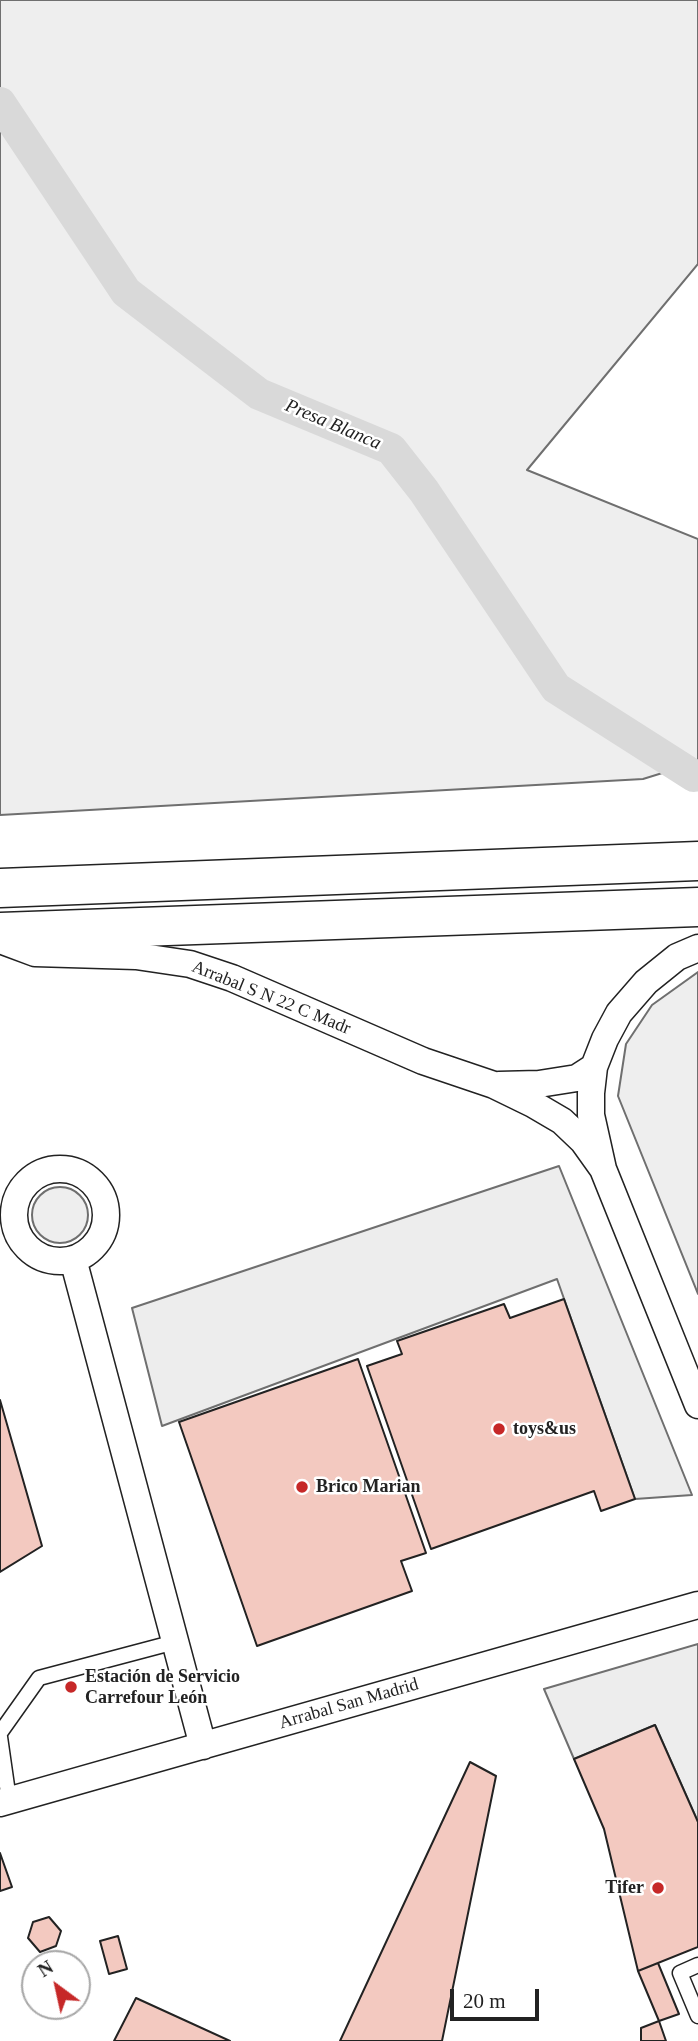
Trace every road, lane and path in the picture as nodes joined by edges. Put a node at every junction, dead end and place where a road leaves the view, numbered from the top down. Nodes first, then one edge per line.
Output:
1 (698, 861) edge
2 (0, 888) edge
3 (698, 907) edge
4 (0, 932) edge
5 (0, 940) edge
6 (698, 948) edge
7 (594, 1068) junction
8 (494, 1085) junction
9 (603, 1169) junction
10 (73, 1259) dead end
11 (698, 1405) edge
12 (698, 1605) edge
13 (176, 1642) junction
14 (0, 1735) edge
15 (203, 1746) junction
16 (5, 1802) edge
17 (698, 1965) edge
18 (698, 2016) edge

1 - 2 highway
3 - 4 highway
5 - 8 street, Arrabal S N 22 C Madr
6 - 7 street, Arrabal S N 22 C Madr
7 - 8 street, Arrabal S N 22 C Madr
7 - 9 street, Arrabal S N 22 C Madr
8 - 9 street, Arrabal S N 22 C Madr
9 - 11 street, Arrabal S N 22 C Madr
10 - 13 street
12 - 15 street, Arrabal San Madrid
13 - 14 lane
13 - 15 street
14 - 16 lane
15 - 16 street, Arrabal San Madrid
17 - 18 lane

